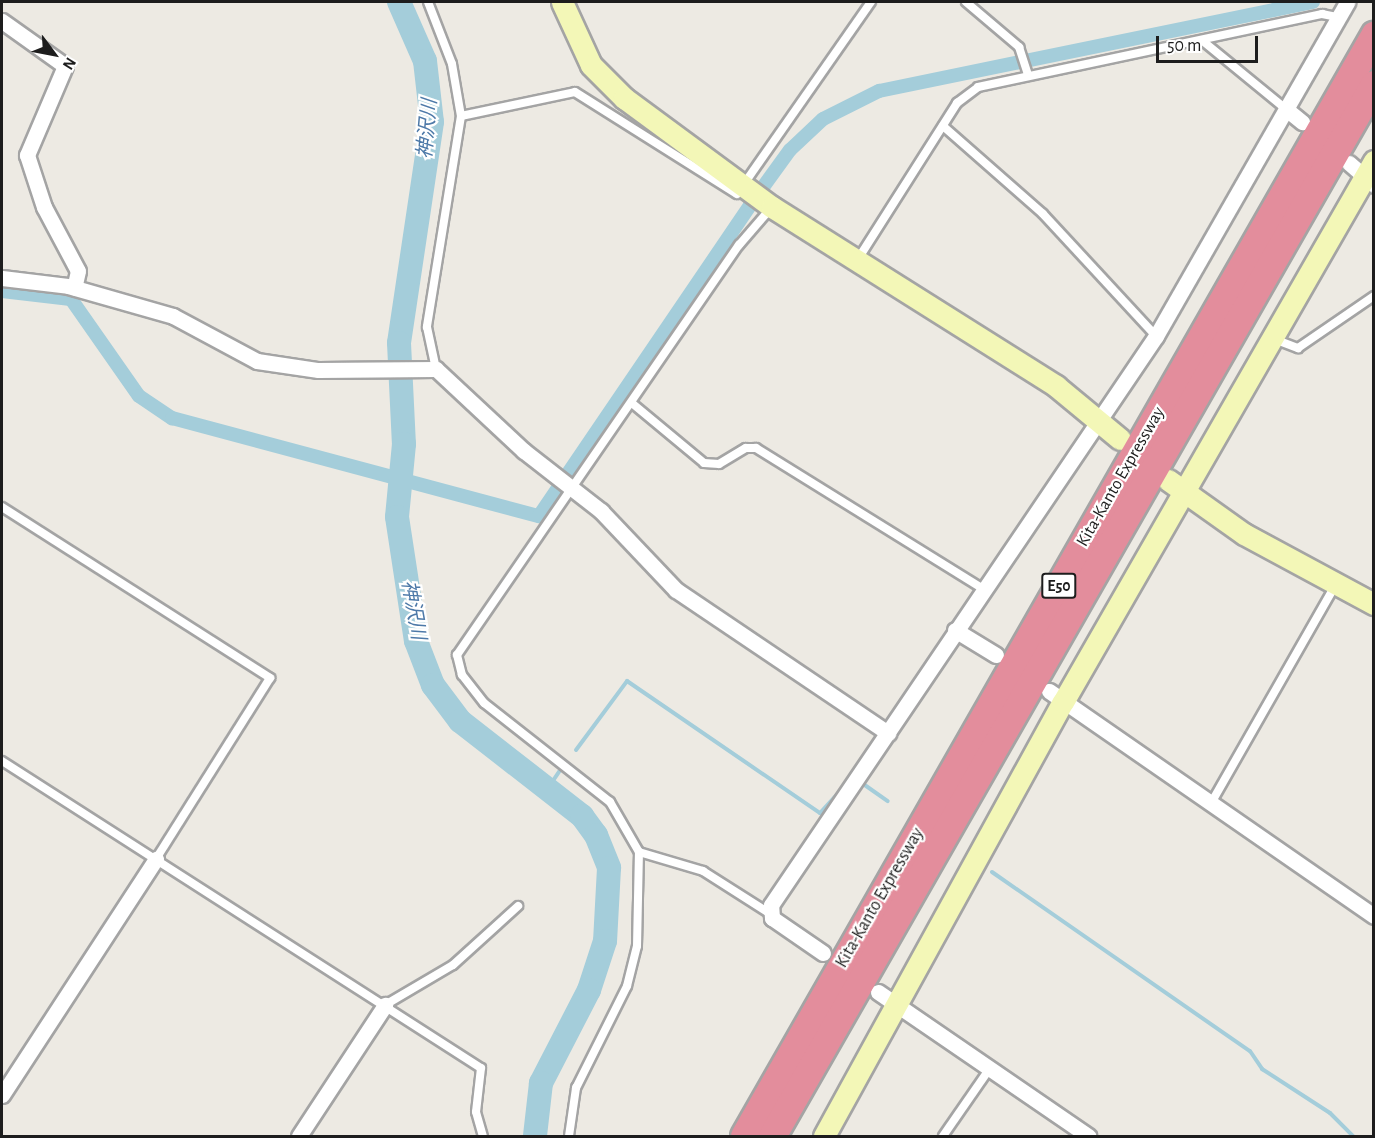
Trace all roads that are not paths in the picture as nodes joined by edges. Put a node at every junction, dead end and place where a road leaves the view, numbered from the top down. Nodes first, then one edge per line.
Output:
1 (428, 2) edge
2 (562, 2) edge
3 (871, 2) edge
4 (966, 2) edge
5 (1347, 2) edge
6 (1338, 18) junction
7 (2, 21) edge
8 (1374, 35) edge
9 (1204, 42) junction
10 (1027, 70) junction
11 (1374, 84) edge
12 (1286, 109) junction
13 (461, 116) junction
14 (1302, 122) dead end
15 (943, 126) junction
16 (1365, 171) edge
17 (758, 196) junction
18 (857, 261) junction
19 (2, 278) edge
20 (74, 288) junction
21 (1374, 296) edge
22 (1156, 336) junction
23 (1270, 337) junction
24 (430, 368) junction
25 (633, 404) junction
26 (1099, 421) junction
27 (1120, 439) dead end
28 (567, 485) junction
29 (1177, 485) junction
30 (2, 507) edge
31 (1336, 584) junction
32 (983, 589) junction
33 (1374, 604) edge
34 (955, 630) junction
35 (996, 655) dead end
36 (1056, 697) junction
37 (888, 733) junction
38 (2, 761) edge
39 (1210, 805) junction
40 (639, 852) junction
41 (156, 859) junction
42 (518, 906) dead end
43 (769, 913) junction
44 (1374, 916) edge
45 (823, 953) dead end
46 (878, 992) dead end
47 (385, 1005) junction
48 (897, 1005) junction
49 (990, 1068) junction
50 (2, 1095) edge
51 (299, 1137) edge
52 (483, 1137) edge
53 (569, 1137) edge
54 (744, 1137) edge
55 (772, 1137) edge
56 (824, 1137) edge
57 (943, 1137) edge
58 (1088, 1137) edge

1 - 13 lane
2 - 17 street
3 - 17 lane
4 - 10 lane
5 - 6 street
6 - 9 lane
6 - 12 street
7 - 20 street
8 - 54 highway, Kita-Kanto Expressway / E50
9 - 10 lane
9 - 12 lane
10 - 15 lane
11 - 55 highway, Kita-Kanto Expressway / E50
12 - 14 street
12 - 22 street
13 - 17 lane
13 - 24 lane
15 - 18 lane
15 - 22 lane
16 - 23 street
17 - 18 street
17 - 25 lane
18 - 26 street
19 - 20 street
20 - 24 street
21 - 23 lane
22 - 26 street
23 - 29 street
24 - 28 street
25 - 28 lane
25 - 32 lane
26 - 27 street
26 - 32 street
28 - 37 street
28 - 40 lane
29 - 31 street
29 - 36 street
30 - 41 lane
31 - 33 street
31 - 39 lane
32 - 34 street
34 - 35 street
34 - 37 street
36 - 39 street
36 - 48 street
37 - 43 street
38 - 41 lane
39 - 44 street
40 - 43 lane
40 - 53 lane
41 - 47 lane
41 - 50 street
42 - 47 lane
43 - 45 street
46 - 48 street
47 - 51 street
47 - 52 lane
48 - 49 street
48 - 56 street
49 - 57 lane
49 - 58 street

